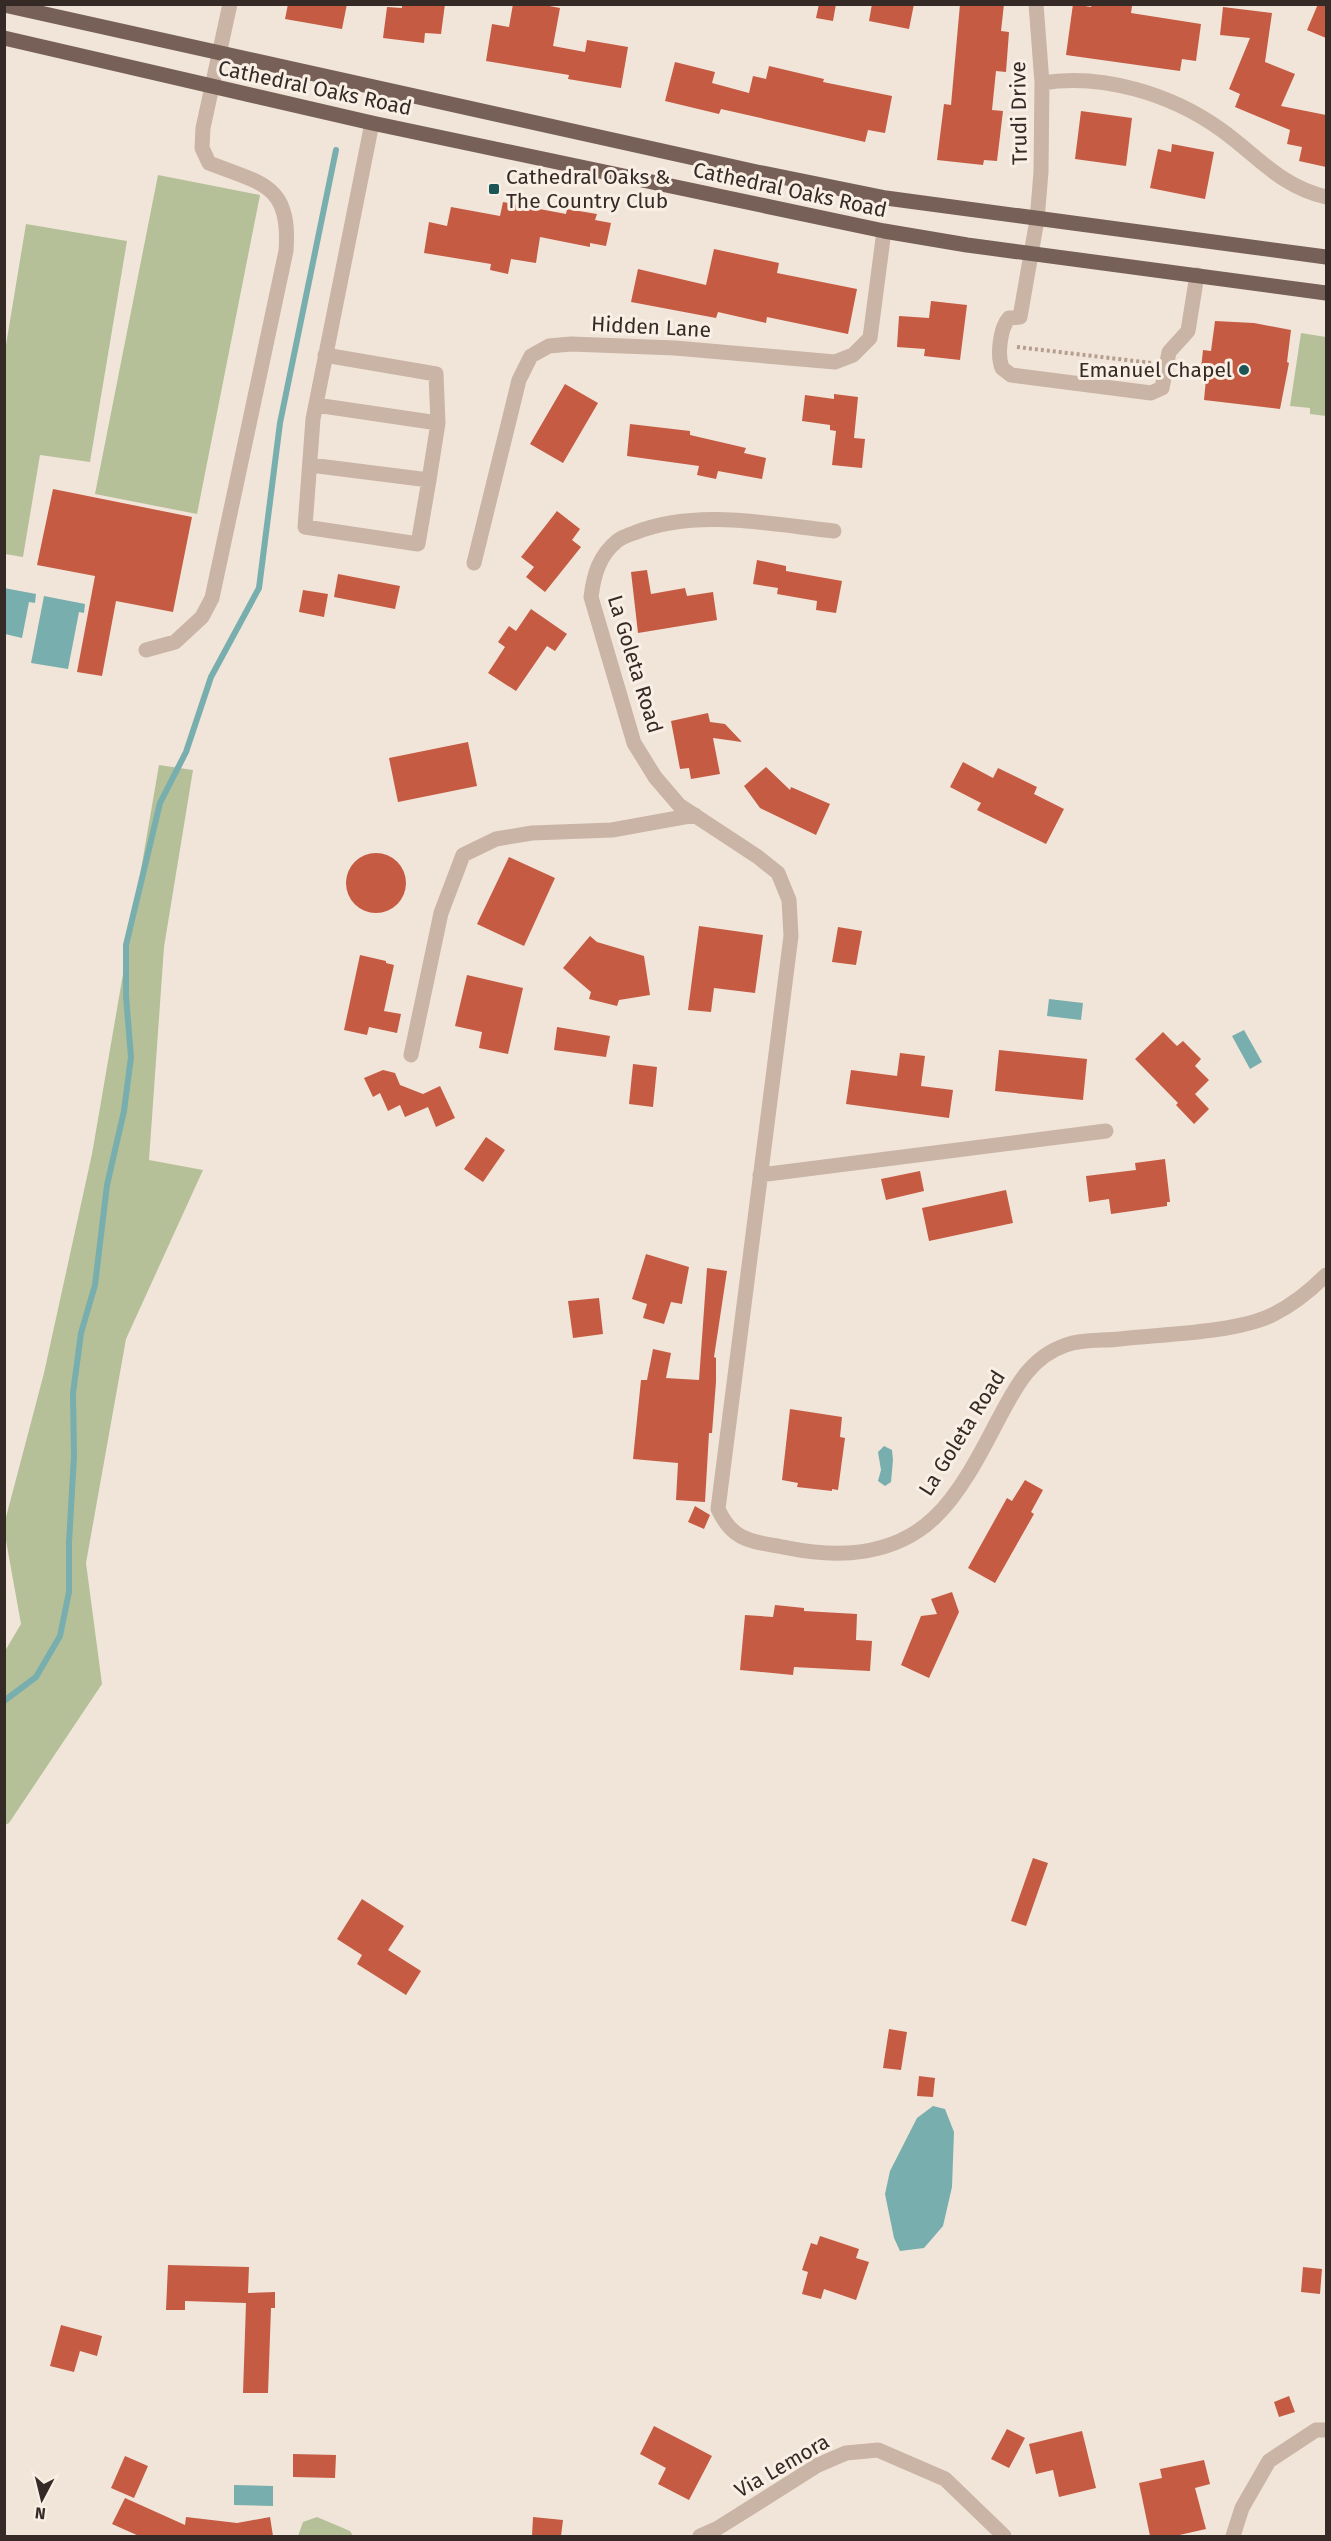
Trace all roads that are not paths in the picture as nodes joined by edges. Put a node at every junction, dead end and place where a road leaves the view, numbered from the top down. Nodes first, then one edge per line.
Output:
1 (230, 4) edge
2 (1036, 4) edge
3 (4, 5) edge
4 (4, 38) edge
5 (220, 52) junction
6 (1042, 83) junction
7 (212, 87) junction
8 (372, 123) junction
9 (1326, 197) edge
10 (1037, 220) junction
11 (884, 231) junction
12 (1032, 254) junction
13 (1326, 257) edge
14 (1197, 275) junction
15 (1326, 293) edge
16 (325, 355) junction
17 (316, 405) junction
18 (438, 423) junction
19 (310, 465) junction
20 (429, 480) junction
21 (834, 531) dead end
22 (474, 563) dead end
23 (146, 650) dead end
24 (695, 815) junction
25 (411, 1055) dead end
26 (1106, 1131) dead end
27 (760, 1175) junction
28 (1326, 1275) edge
29 (1326, 2430) edge
30 (700, 2536) edge
31 (1004, 2536) edge
32 (1233, 2536) edge

1 - 5 street
2 - 6 street, Trudi Drive
3 - 5 main road, Cathedral Oaks Road
4 - 7 main road, Cathedral Oaks Road
5 - 7 street
5 - 10 main road, Cathedral Oaks Road
6 - 9 street
6 - 10 street, Trudi Drive
7 - 8 main road, Cathedral Oaks Road
7 - 23 street
8 - 11 main road, Cathedral Oaks Road
8 - 16 street
10 - 12 street, Trudi Drive
10 - 13 main road, Cathedral Oaks Road
11 - 12 main road, Cathedral Oaks Road
11 - 22 street, Hidden Lane
12 - 14 main road, Cathedral Oaks Road
12 - 14 street, Trudi Drive
14 - 15 main road, Cathedral Oaks Road
16 - 17 street
16 - 18 street
17 - 18 street
17 - 19 street
18 - 20 street
19 - 20 street
19 - 20 street
21 - 24 street, La Goleta Road
24 - 25 street
24 - 27 street, La Goleta Road
26 - 27 street
27 - 28 street, La Goleta Road
29 - 32 street
30 - 31 street, Via Lemora

